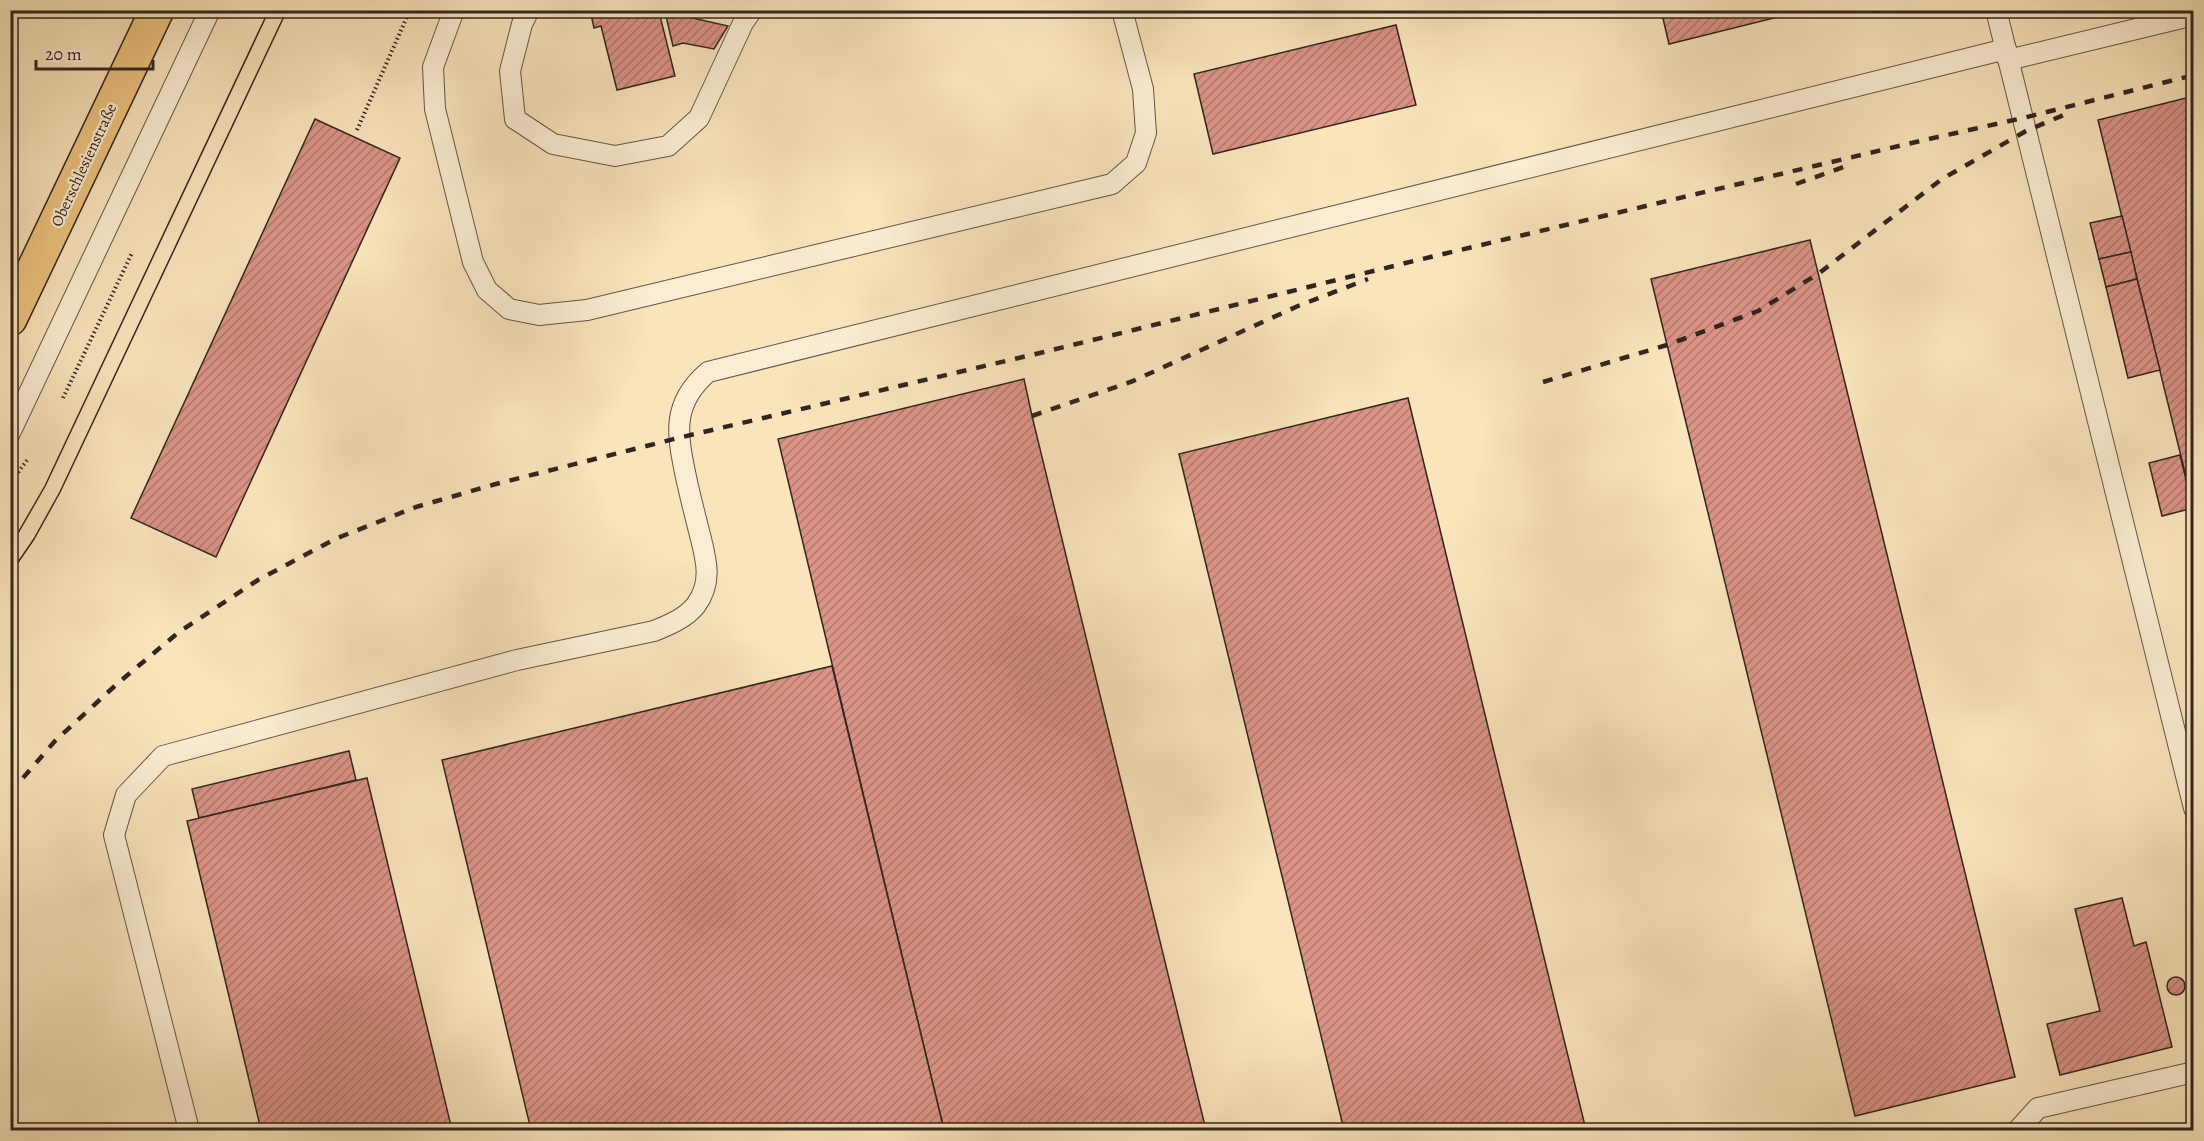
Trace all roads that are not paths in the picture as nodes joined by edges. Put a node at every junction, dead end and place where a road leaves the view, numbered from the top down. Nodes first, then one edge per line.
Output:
1 (157, 10) edge
2 (210, 10) edge
3 (454, 10) edge
4 (529, 10) edge
5 (752, 10) edge
6 (1122, 10) edge
7 (1996, 10) edge
8 (2193, 15) edge
9 (2007, 55) junction
10 (10, 319) edge
11 (10, 433) edge
12 (2193, 808) edge
13 (2193, 1072) edge
14 (189, 1131) edge
15 (2018, 1131) edge

1 - 10 main road, Oberschlesienstraße
2 - 11 lane
3 - 6 lane
4 - 5 lane
7 - 9 lane
8 - 9 lane
9 - 12 lane
9 - 14 lane
13 - 15 lane

